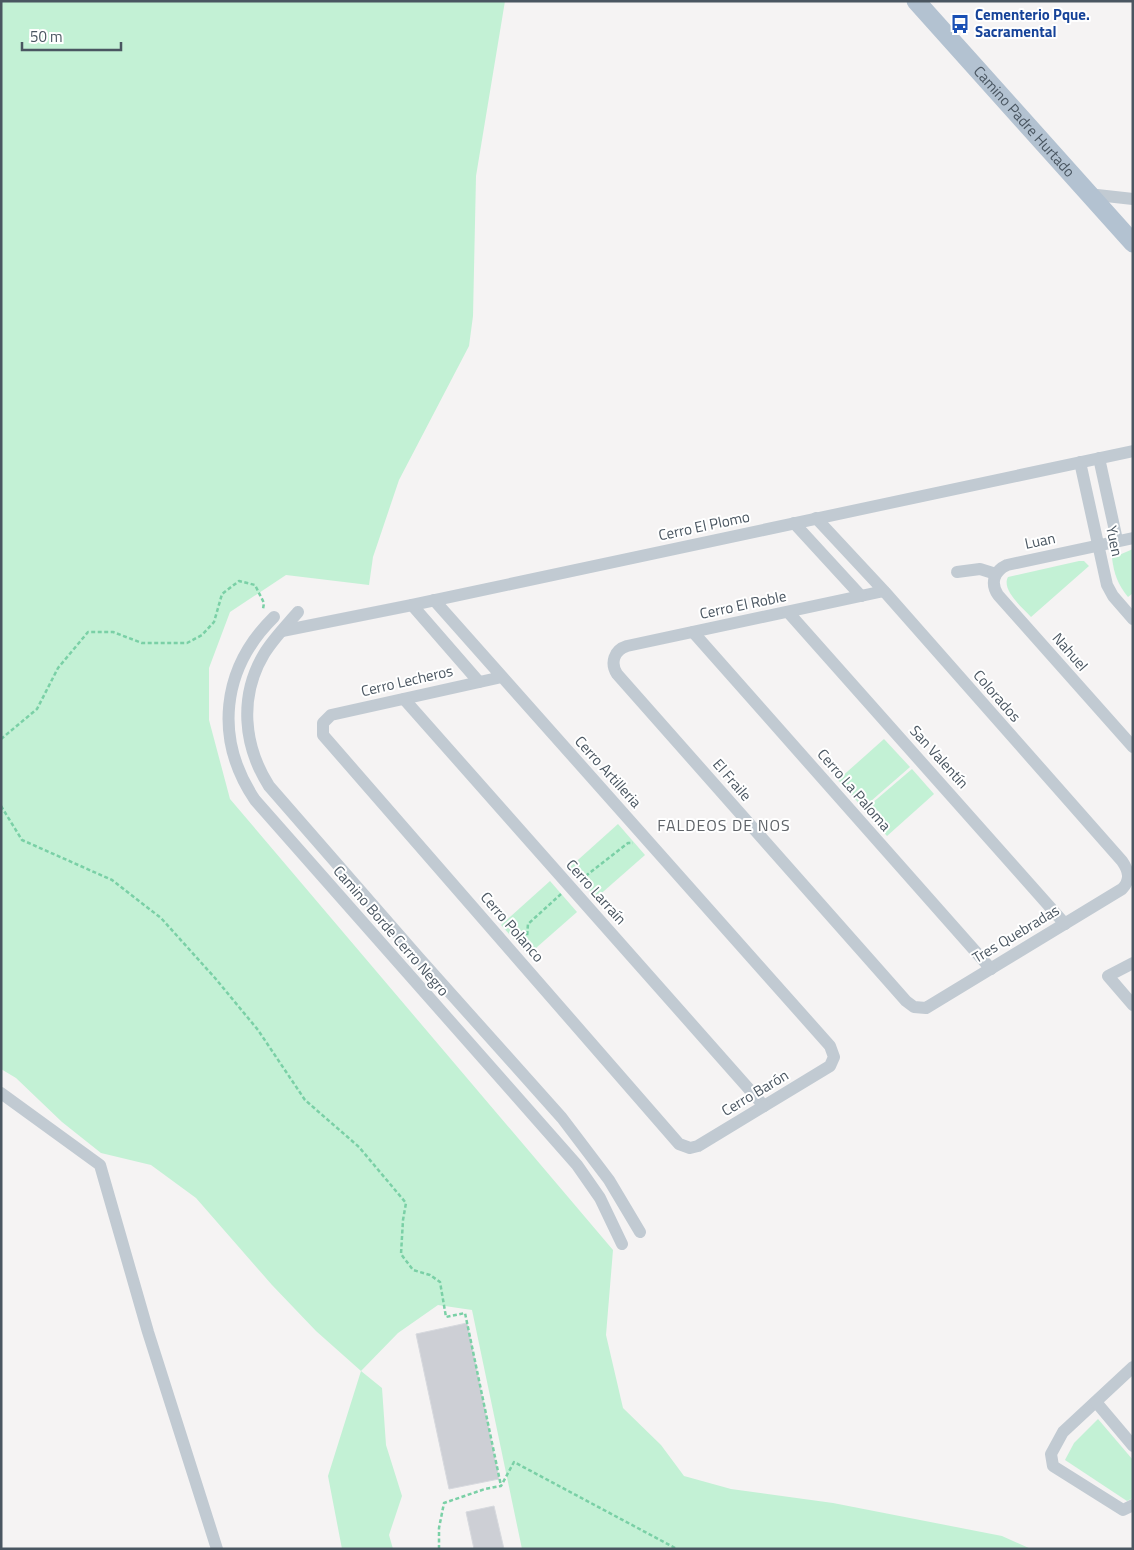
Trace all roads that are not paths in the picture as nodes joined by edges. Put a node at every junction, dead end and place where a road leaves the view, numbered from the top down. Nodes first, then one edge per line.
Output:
1 (916, 1) edge
2 (1088, 194) junction
3 (1133, 199) edge
4 (1133, 243) edge
5 (1133, 451) edge
6 (1098, 458) junction
7 (1080, 462) junction
8 (842, 513) junction
9 (816, 518) junction
10 (794, 523) junction
11 (1133, 538) edge
12 (836, 540) junction
13 (1117, 540) junction
14 (1098, 545) junction
15 (957, 572) dead end
16 (996, 574) junction
17 (884, 591) junction
18 (861, 596) junction
19 (434, 600) junction
20 (412, 605) junction
21 (298, 612) dead end
22 (788, 612) junction
23 (274, 617) dead end
24 (1133, 619) edge
25 (282, 631) junction
26 (693, 632) junction
27 (614, 658) joint
28 (502, 677) junction
29 (479, 682) junction
30 (404, 699) junction
31 (323, 723) joint
32 (1133, 747) edge
33 (1128, 877) joint
34 (1065, 924) junction
35 (1133, 962) edge
36 (991, 969) junction
37 (1130, 997) edge
38 (914, 1007) joint
39 (834, 1057) joint
40 (1, 1093) edge
41 (764, 1106) junction
42 (686, 1147) joint
43 (1133, 1367) edge
44 (1096, 1402) junction
45 (1133, 1446) edge
46 (1133, 1505) edge
47 (217, 1549) edge

1 - 2 main road, Camino Padre Hurtado
2 - 3 street
2 - 4 main road, Camino Padre Hurtado
5 - 6 street, Cerro El Plomo
6 - 7 street, Cerro El Plomo
6 - 13 street, Yuen
7 - 8 street, Cerro El Plomo
7 - 14 street, Yuen
8 - 9 street, Cerro El Plomo
8 - 12 street
9 - 10 street, Cerro El Plomo
9 - 12 street, Colorados
10 - 18 street
10 - 19 street, Cerro El Plomo
11 - 13 street, Luan
12 - 17 street, Colorados
13 - 14 street, Luan
14 - 16 street, Luan
14 - 24 street, Yuen
15 - 16 street
16 - 32 street, Nahuel
17 - 18 street, Cerro El Roble
17 - 33 street, Colorados
18 - 22 street, Cerro El Roble
19 - 20 street, Cerro El Plomo
19 - 28 street, Cerro Artilleria
20 - 25 street, Cerro El Plomo
20 - 29 street
21 - 25 street, Camino Borde Cerro Negro
22 - 26 street, Cerro El Roble
22 - 34 street, San Valentín
23 - 25 street, Camino Borde Cerro Negro
26 - 27 street, Cerro El Roble
26 - 36 street, Cerro La Paloma
27 - 38 street, El Fraile
28 - 29 street, Cerro Lecheros
28 - 39 street, Cerro Artilleria
29 - 30 street, Cerro Lecheros
30 - 31 street, Cerro Lecheros
30 - 41 street, Cerro Larraín
31 - 42 street, Cerro Polanco
33 - 34 street, Tres Quebradas
34 - 36 street, Tres Quebradas
35 - 37 street
36 - 38 street, Tres Quebradas
39 - 41 street, Cerro Barón
40 - 47 street
41 - 42 street, Cerro Barón
43 - 44 street
44 - 45 street
44 - 46 street

